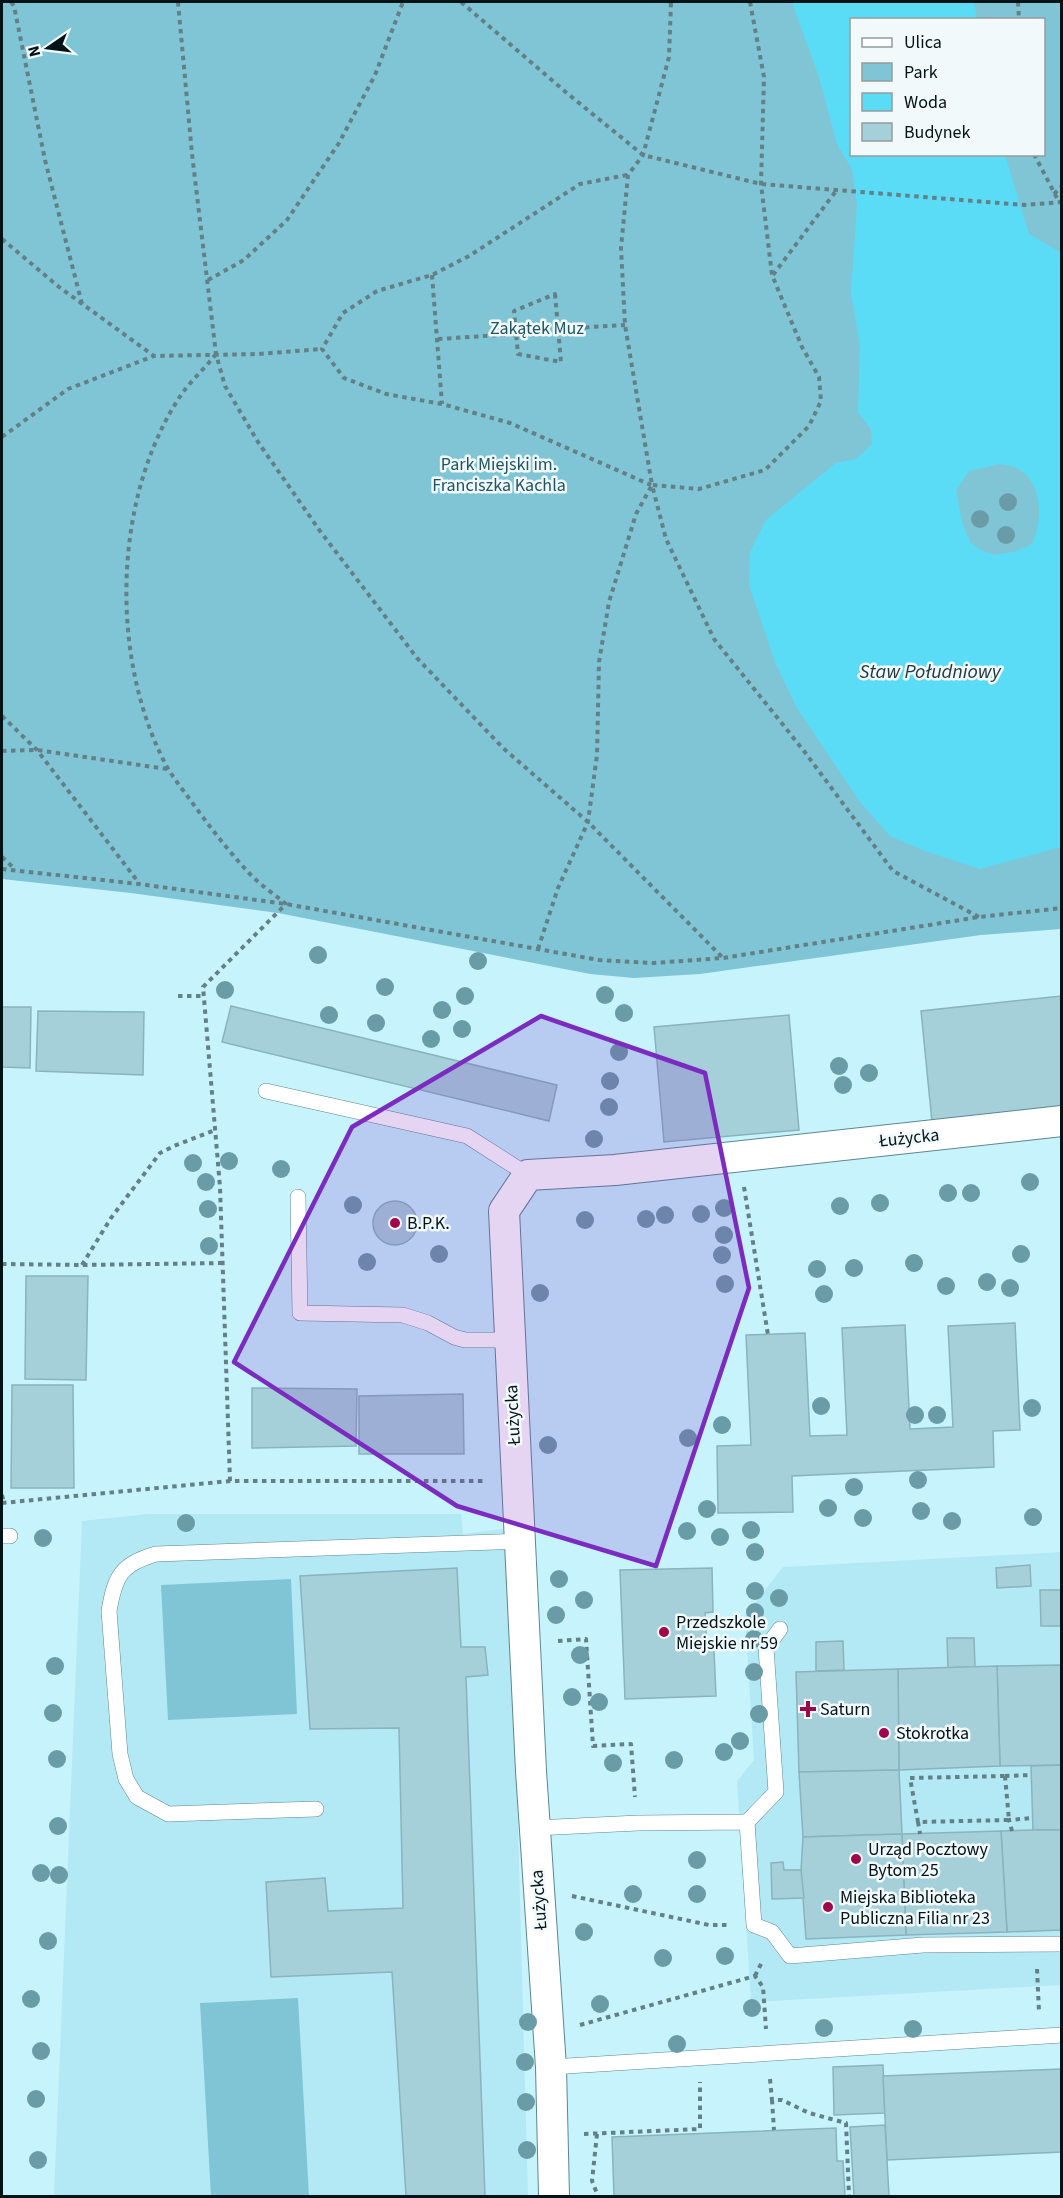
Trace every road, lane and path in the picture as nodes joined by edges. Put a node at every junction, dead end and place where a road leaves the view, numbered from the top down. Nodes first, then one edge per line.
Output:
1 (11, 2) edge
2 (178, 2) edge
3 (403, 2) edge
4 (461, 2) edge
5 (671, 2) edge
6 (750, 2) edge
7 (1018, 2) edge
8 (1019, 18) edge
9 (643, 155) junction
10 (1035, 156) edge
11 (628, 175) junction
12 (761, 184) junction
13 (1062, 186) edge
14 (836, 190) junction
15 (1054, 194) junction
16 (1060, 202) edge
17 (2, 238) edge
18 (432, 275) junction
19 (772, 275) junction
20 (208, 280) junction
21 (82, 304) junction
22 (625, 325) junction
23 (558, 329) junction
24 (516, 334) junction
25 (438, 339) junction
26 (322, 350) junction
27 (216, 354) junction
28 (154, 356) junction
29 (442, 404) junction
30 (2, 437) edge
31 (652, 485) junction
32 (2, 716) edge
33 (37, 750) junction
34 (2, 751) edge
35 (168, 769) junction
36 (588, 822) junction
37 (2, 857) edge
38 (2, 868) edge
39 (16, 870) junction
40 (139, 884) junction
41 (286, 904) junction
42 (1062, 908) edge
43 (980, 917) junction
44 (538, 950) junction
45 (723, 958) junction
46 (178, 996) dead end
47 (204, 996) junction
48 (266, 1091) dead end
49 (1062, 1121) edge
50 (215, 1130) junction
51 (739, 1157) junction
52 (528, 1175) junction
53 (298, 1197) dead end
54 (223, 1263) junction
55 (2, 1264) edge
56 (81, 1265) junction
57 (768, 1335) dead end
58 (509, 1340) junction
59 (230, 1481) junction
60 (493, 1481) dead end
61 (2, 1495) edge
62 (3, 1503) edge
63 (521, 1541) junction
64 (780, 1629) dead end
65 (526, 1643) junction
66 (1031, 1775) dead end
67 (1005, 1776) junction
68 (316, 1809) dead end
69 (1033, 1818) dead end
70 (1009, 1820) junction
71 (747, 1822) junction
72 (918, 1822) junction
73 (638, 1823) junction
74 (535, 1828) junction
75 (1012, 1831) dead end
76 (920, 1834) dead end
77 (537, 1865) junction
78 (754, 1925) junction
79 (1062, 1944) edge
80 (1037, 1963) dead end
81 (727, 1984) dead end
82 (1038, 1989) dead end
83 (579, 2025) dead end
84 (1062, 2035) edge
85 (700, 2057) junction
86 (551, 2067) junction
87 (772, 2100) dead end
88 (774, 2130) dead end
89 (597, 2134) junction
90 (553, 2145) junction
91 (554, 2196) edge
92 (598, 2196) edge

1 - 21 path
2 - 20 path
3 - 20 path
4 - 9 path
5 - 9 path
6 - 12 path
7 - 8 path
9 - 11 path
9 - 12 path
10 - 15 path
11 - 18 path
11 - 22 path
12 - 14 path
12 - 19 path
13 - 15 path
14 - 16 path
14 - 19 path
15 - 16 path
17 - 21 path
18 - 25 path
18 - 26 path
19 - 31 path
20 - 27 path
21 - 28 path
22 - 23 path
22 - 31 path
23 - 24 path
23 - 24 path
24 - 25 path
25 - 29 path
26 - 27 path
26 - 29 path
27 - 28 path
27 - 35 path
27 - 36 path
28 - 30 path
29 - 31 path
31 - 36 path
31 - 43 path
32 - 33 path
33 - 34 path
33 - 35 path
33 - 40 path
35 - 41 path
36 - 44 path
36 - 45 path
37 - 39 path
38 - 39 path
39 - 40 path
40 - 41 path
41 - 44 path
41 - 47 path
42 - 43 path
43 - 45 path
44 - 45 path
46 - 47 path
47 - 50 path
48 - 52 lane
49 - 51 street, Łużycka
50 - 54 path
50 - 56 path
51 - 52 street, Łużycka
51 - 57 path
52 - 58 street, Łużycka
53 - 58 lane
54 - 56 path
54 - 59 path
55 - 56 path
58 - 63 street, Łużycka
59 - 60 path
59 - 62 path
61 - 62 path
63 - 65 street, Łużycka
63 - 68 lane
64 - 71 lane
65 - 73 path
65 - 74 street, Łużycka
66 - 67 path
67 - 70 path
67 - 72 path
69 - 70 path
70 - 72 path
70 - 75 path
71 - 73 lane
71 - 78 lane
72 - 76 path
73 - 74 lane
74 - 77 street, Łużycka
77 - 78 path
77 - 86 street, Łużycka
78 - 79 lane
80 - 82 path
81 - 83 path
84 - 85 lane
85 - 86 lane
85 - 89 path
86 - 90 street, Łużycka
87 - 88 path
89 - 90 path
89 - 92 path
90 - 91 street, Łużycka

